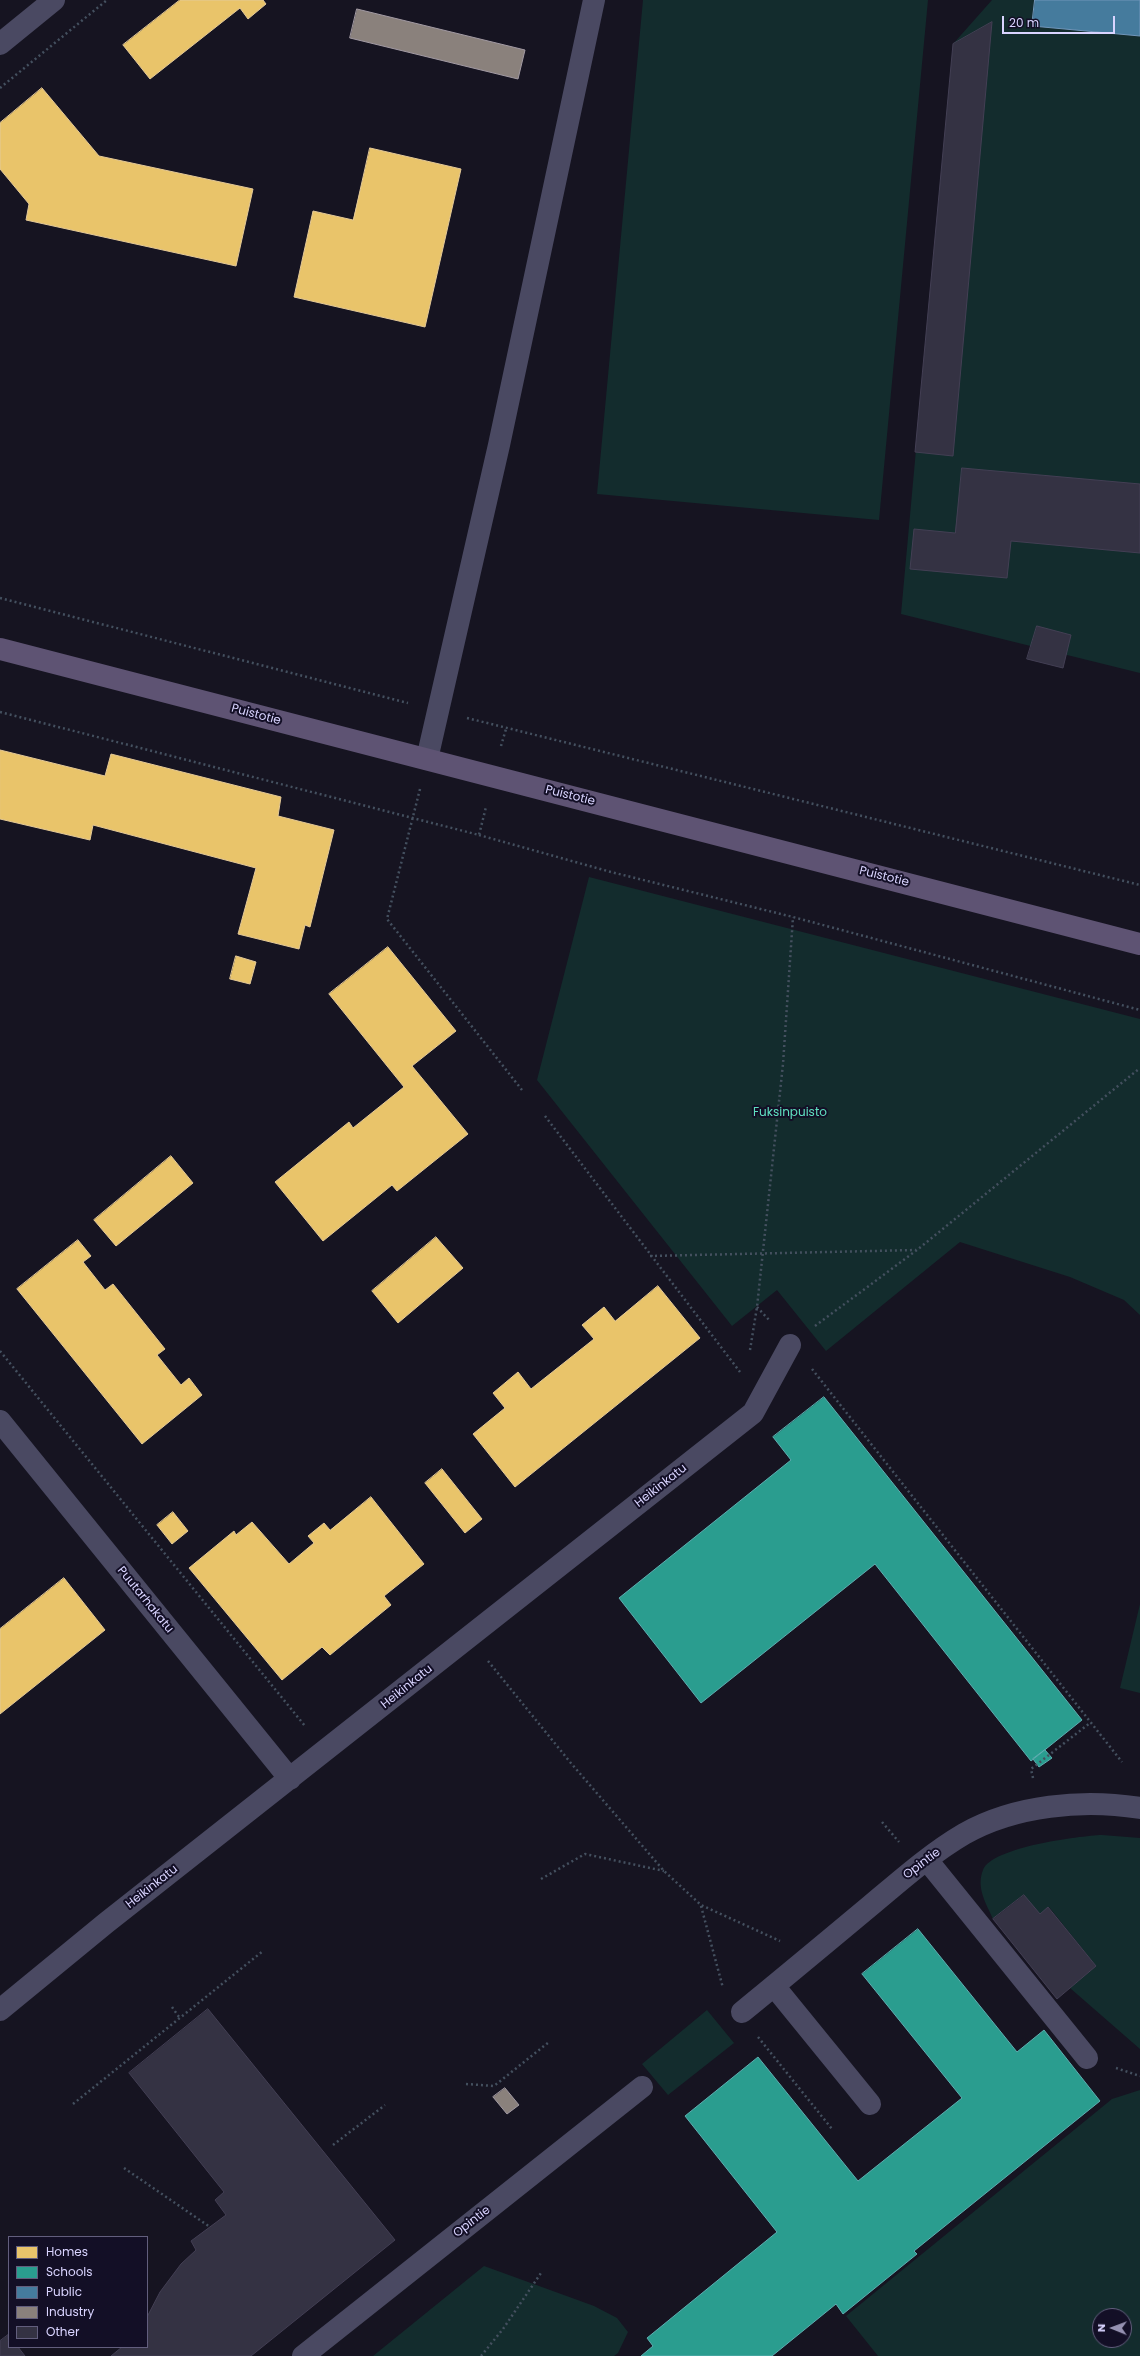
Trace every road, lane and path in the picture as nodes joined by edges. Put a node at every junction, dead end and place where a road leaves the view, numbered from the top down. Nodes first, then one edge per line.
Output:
1 (54, 0) edge
2 (107, 0) edge
3 (594, 0) edge
4 (0, 44) edge
5 (0, 88) edge
6 (0, 598) edge
7 (0, 649) edge
8 (439, 710) junction
9 (0, 712) edge
10 (506, 728) junction
11 (427, 760) junction
12 (494, 776) junction
13 (413, 817) junction
14 (479, 835) junction
15 (1140, 885) edge
16 (794, 917) junction
17 (1140, 944) edge
18 (1140, 1010) edge
19 (1140, 1068) edge
20 (522, 1090) dead end
21 (545, 1116) dead end
22 (917, 1250) junction
23 (762, 1252) junction
24 (650, 1256) junction
25 (790, 1345) junction
26 (0, 1351) edge
27 (746, 1379) junction
28 (763, 1396) junction
29 (0, 1421) edge
30 (489, 1663) dead end
31 (1090, 1723) junction
32 (305, 1726) dead end
33 (1122, 1762) dead end
34 (290, 1779) junction
35 (1033, 1779) dead end
36 (1140, 1808) edge
37 (882, 1822) dead end
38 (900, 1844) dead end
39 (927, 1860) junction
40 (664, 1871) junction
41 (541, 1879) dead end
42 (701, 1905) junction
43 (263, 1950) dead end
44 (800, 1964) junction
45 (774, 1986) junction
46 (172, 2007) dead end
47 (0, 2010) edge
48 (742, 2012) joint
49 (180, 2017) junction
50 (754, 2032) dead end
51 (549, 2042) dead end
52 (1087, 2058) dead end
53 (466, 2084) dead end
54 (642, 2087) dead end
55 (73, 2104) dead end
56 (870, 2104) dead end
57 (385, 2105) dead end
58 (832, 2129) dead end
59 (332, 2145) dead end
60 (124, 2168) dead end
61 (210, 2227) dead end
62 (541, 2273) dead end
63 (303, 2356) edge
64 (481, 2356) edge

1 - 4 street
2 - 5 path
3 - 8 street
6 - 8 path
7 - 11 main road, Puistotie
8 - 10 path
8 - 11 street
9 - 13 path
10 - 12 path
10 - 15 path
11 - 12 main road, Puistotie
11 - 13 path
12 - 14 path
12 - 17 main road, Puistotie
13 - 14 path
13 - 20 path
14 - 16 path
16 - 18 path
16 - 23 path
19 - 22 path
21 - 24 path
22 - 23 path
22 - 25 path
23 - 24 path
23 - 27 path
24 - 27 path
25 - 28 street, Heikinkatu
25 - 31 path
26 - 32 path
27 - 28 path
28 - 34 street, Heikinkatu
29 - 34 street, Puutarhakatu
30 - 40 path
31 - 33 path
31 - 35 path
34 - 47 street, Heikinkatu
36 - 39 street, Opintie
37 - 38 path
39 - 44 street, Opintie
39 - 52 street
40 - 41 path
40 - 42 path
42 - 44 path
42 - 48 path
43 - 49 path
44 - 45 street, Opintie
45 - 48 street, Opintie
45 - 56 street
46 - 49 path
49 - 55 path
50 - 58 path
51 - 53 path
54 - 63 street, Opintie
57 - 59 path
60 - 61 path
62 - 64 path

